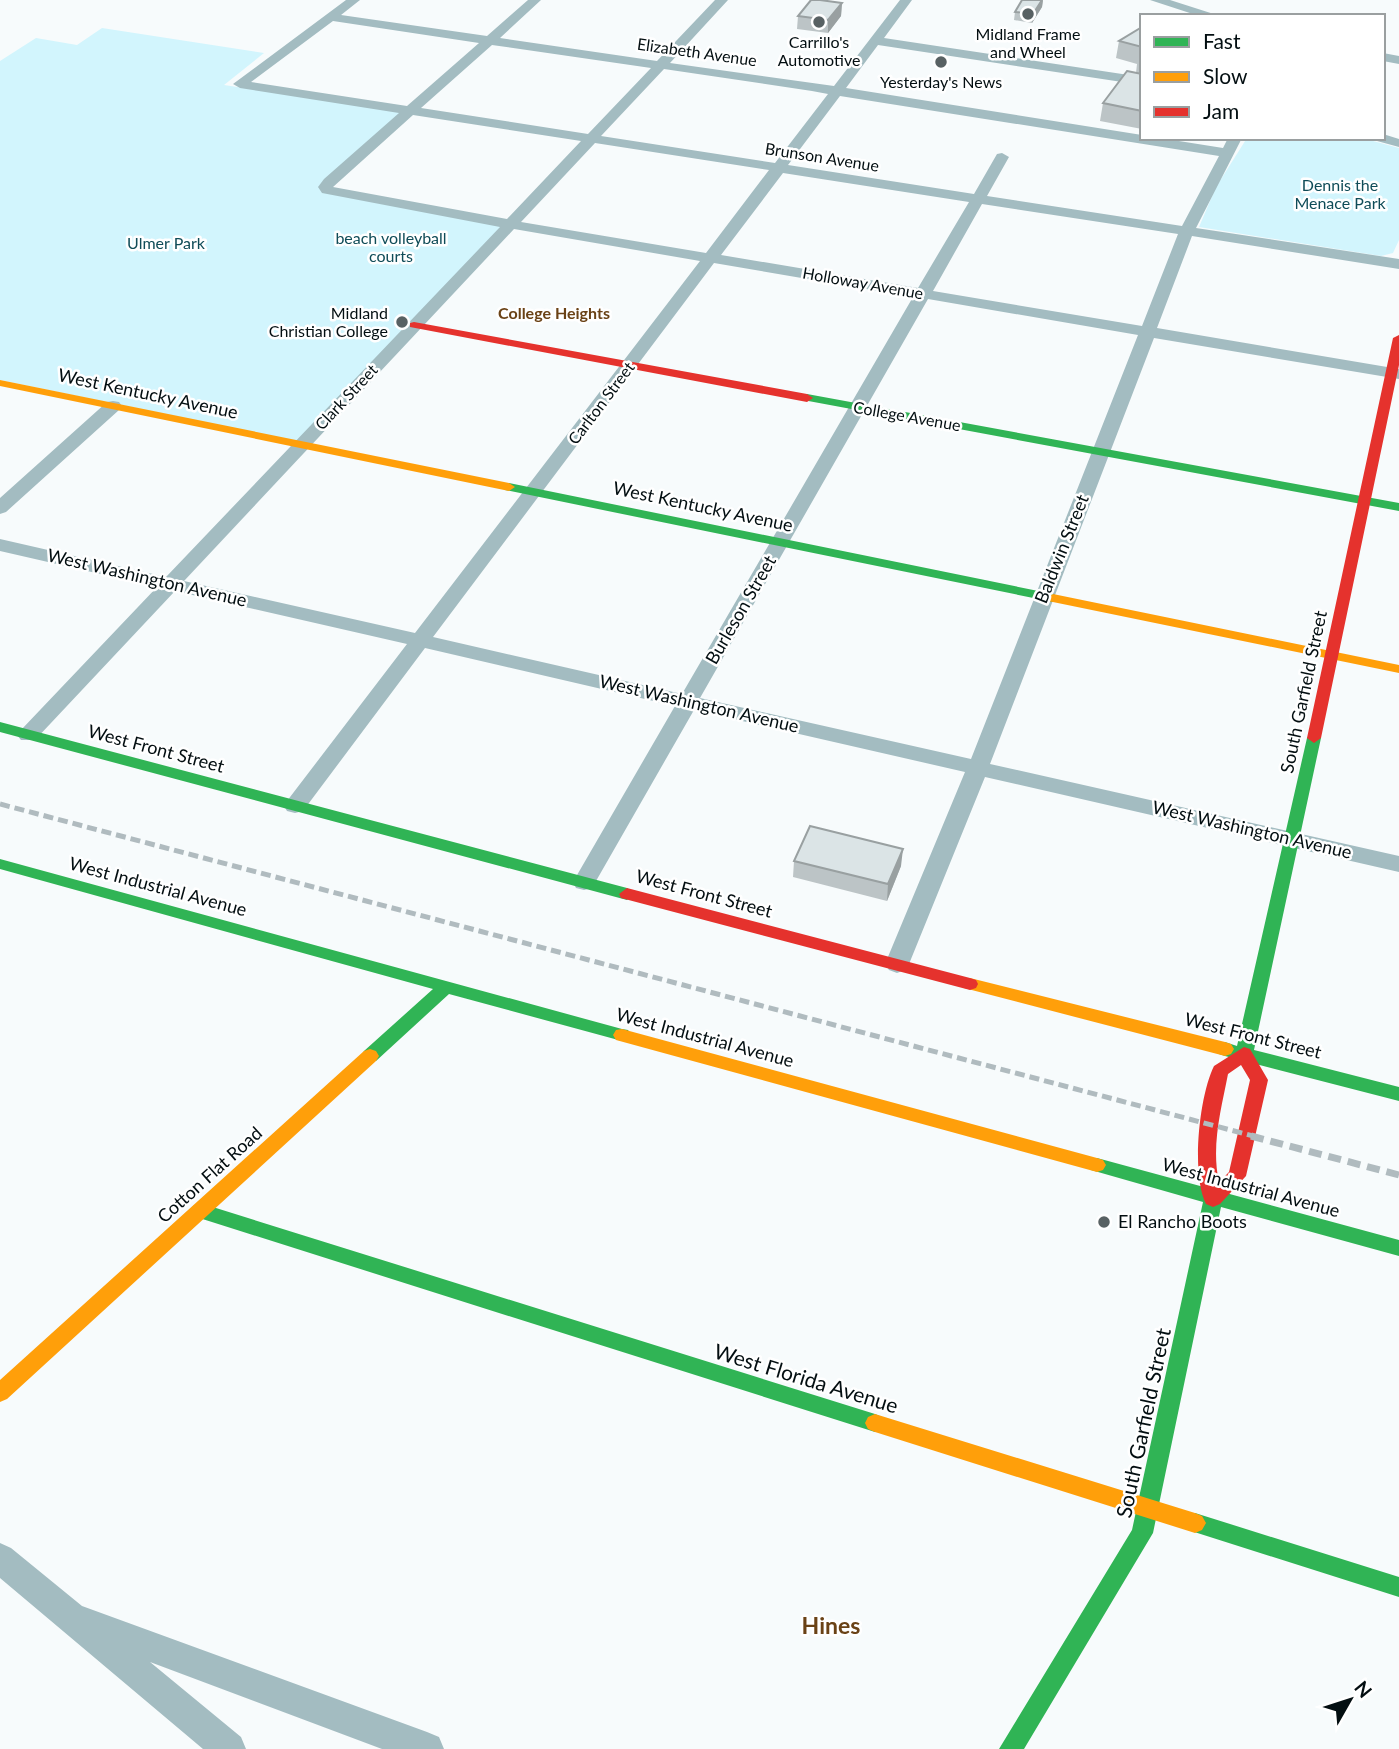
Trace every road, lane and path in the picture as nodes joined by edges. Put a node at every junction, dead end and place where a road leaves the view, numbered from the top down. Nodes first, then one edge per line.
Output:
1 (354, 0) edge
2 (536, 0) edge
3 (722, 0) edge
4 (906, 0) edge
5 (1156, 0) edge
6 (1207, 14) edge
7 (328, 17) junction
8 (491, 40) junction
9 (876, 41) junction
10 (660, 65) junction
11 (1140, 81) edge
12 (839, 91) junction
13 (412, 111) junction
14 (1140, 133) edge
15 (590, 139) junction
16 (1187, 140) edge
17 (1230, 146) edge
18 (1002, 157) dead end
19 (779, 168) junction
20 (327, 190) joint
21 (978, 199) junction
22 (509, 224) junction
23 (1187, 231) junction
24 (711, 258) junction
25 (1399, 264) edge
26 (924, 294) junction
27 (414, 326) junction
28 (1148, 331) junction
29 (1399, 338) edge
30 (630, 365) junction
31 (1395, 373) edge
32 (0, 383) edge
33 (113, 406) junction
34 (858, 407) junction
35 (301, 445) junction
36 (1101, 452) junction
37 (533, 492) junction
38 (1364, 501) junction
39 (1399, 507) edge
40 (0, 508) edge
41 (780, 543) junction
42 (0, 545) edge
43 (170, 583) junction
44 (1043, 596) junction
45 (420, 640) junction
46 (1331, 655) junction
47 (1399, 669) edge
48 (688, 702) junction
49 (0, 727) edge
50 (28, 735) junction
51 (978, 768) junction
52 (295, 806) junction
53 (1292, 839) junction
54 (0, 864) edge
55 (1399, 864) edge
56 (584, 882) junction
57 (897, 964) junction
58 (446, 986) junction
59 (1244, 1054) junction
60 (1399, 1094) edge
61 (1213, 1198) junction
62 (200, 1211) junction
63 (1399, 1248) edge
64 (0, 1393) edge
65 (1148, 1509) junction
66 (0, 1558) edge
67 (1399, 1587) edge
68 (72, 1618) junction
69 (229, 1749) edge
70 (427, 1749) edge
71 (1011, 1749) edge

1 - 7 street
2 - 8 street
3 - 10 street, Clark Street
4 - 9 street, Carlton Street
5 - 6 street
7 - 8 street, Elizabeth Avenue
7 - 13 street, Brunson Avenue
8 - 10 street, Elizabeth Avenue
8 - 13 street
9 - 11 street
9 - 12 street, Carlton Street
10 - 12 street, Elizabeth Avenue
10 - 15 street, Clark Street
12 - 14 street, Elizabeth Avenue
12 - 19 street, Carlton Street
13 - 15 street, Brunson Avenue
13 - 20 street
15 - 19 street, Brunson Avenue
15 - 22 street, Clark Street
16 - 17 street, Elizabeth Avenue
17 - 23 street, Baldwin Street
18 - 21 street, Burleson Street
19 - 21 street, Brunson Avenue
19 - 24 street, Carlton Street
20 - 22 street, Holloway Avenue
21 - 23 street, Brunson Avenue
21 - 26 street, Burleson Street
22 - 24 street, Holloway Avenue
22 - 27 street, Clark Street
23 - 25 street, Brunson Avenue
23 - 28 street, Baldwin Street
24 - 26 street, Holloway Avenue
24 - 30 street, Carlton Street
26 - 28 street, Holloway Avenue
26 - 34 street, Burleson Street
27 - 30 street, College Avenue
27 - 35 street, Clark Street
28 - 31 street, Holloway Avenue
28 - 36 street, Baldwin Street
29 - 31 street, South Garfield Street
30 - 34 street, College Avenue
30 - 37 street, Carlton Street
31 - 38 street, South Garfield Street
32 - 33 street, West Kentucky Avenue
33 - 35 street, West Kentucky Avenue
33 - 40 street
34 - 36 street, College Avenue
34 - 41 street, Burleson Street
35 - 37 street, West Kentucky Avenue
35 - 43 street, Clark Street
36 - 38 street, College Avenue
36 - 44 street, Baldwin Street
37 - 41 street, West Kentucky Avenue
37 - 45 street, Carlton Street
38 - 39 street, College Avenue
38 - 46 street, South Garfield Street
41 - 44 street, West Kentucky Avenue
41 - 48 street, Burleson Street
42 - 43 street, West Washington Avenue
43 - 45 street, West Washington Avenue
43 - 50 street, Clark Street
44 - 46 street, West Kentucky Avenue
44 - 51 street, Baldwin Street
45 - 48 street, West Washington Avenue
45 - 52 street, Carlton Street
46 - 47 street, West Kentucky Avenue
46 - 53 street, South Garfield Street
48 - 51 street, West Washington Avenue
48 - 56 street, Burleson Street
49 - 50 street, West Front Street
50 - 52 street, West Front Street
51 - 53 street, West Washington Avenue
51 - 57 street, Baldwin Street
52 - 56 street, West Front Street
53 - 55 street, West Washington Avenue
53 - 59 street, South Garfield Street
54 - 58 street, West Industrial Avenue
56 - 57 street, West Front Street
57 - 59 street, West Front Street
58 - 61 street, West Industrial Avenue
58 - 62 street, Cotton Flat Road
59 - 60 street, West Front Street
59 - 61 street, South Garfield Street
59 - 61 street
61 - 63 street, West Industrial Avenue
61 - 65 street, South Garfield Street
62 - 64 street, Cotton Flat Road
62 - 65 street, West Florida Avenue
65 - 67 street, West Florida Avenue
65 - 71 street, South Garfield Street
66 - 68 street
68 - 69 street
68 - 70 street

